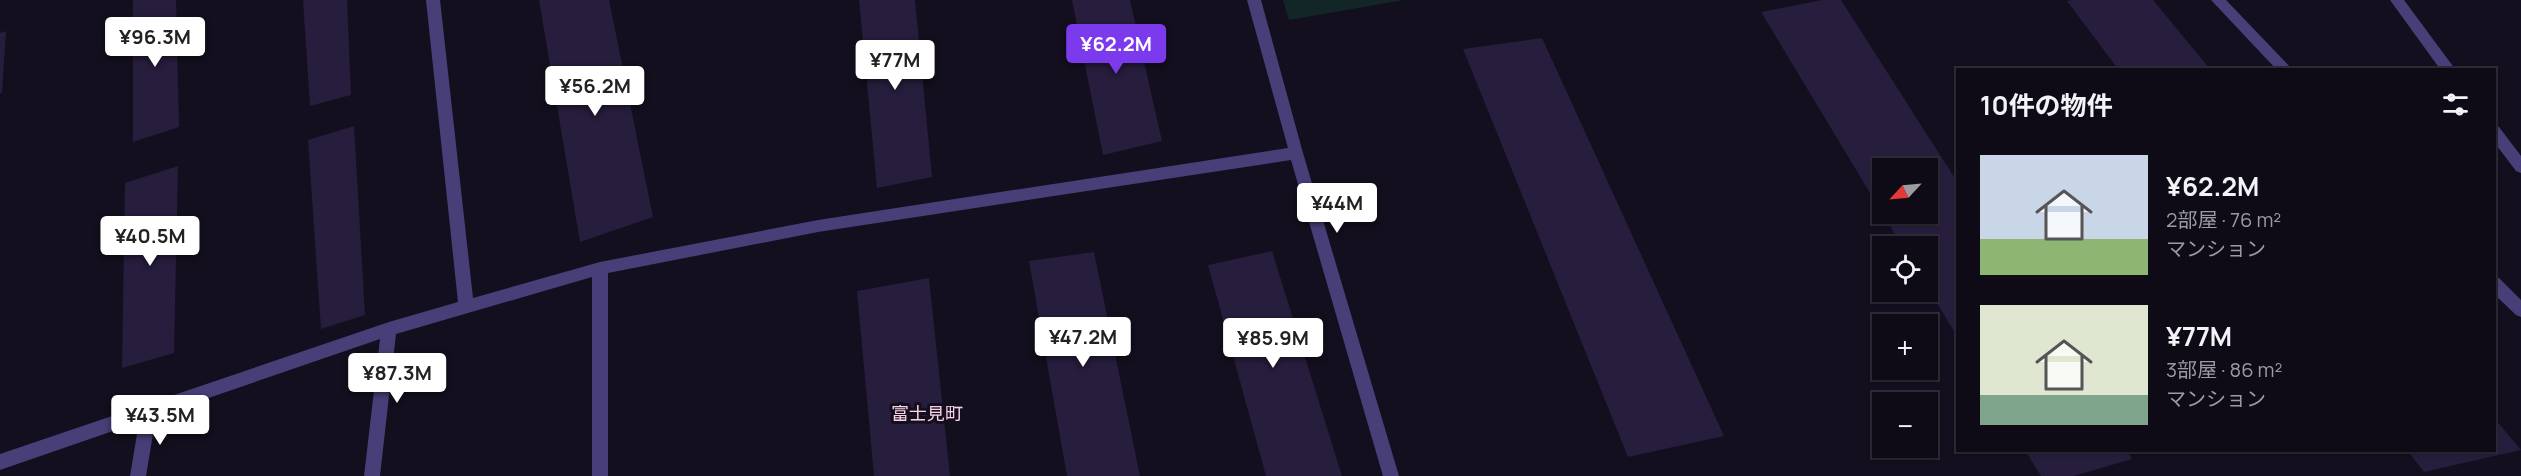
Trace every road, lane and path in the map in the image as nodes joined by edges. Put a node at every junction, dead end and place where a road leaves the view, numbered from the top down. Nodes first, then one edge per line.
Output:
1 (433, 0) edge
2 (1254, 0) edge
3 (2218, 0) edge
4 (2397, 0) edge
5 (2284, 68) edge
6 (2447, 68) edge
7 (2496, 134) edge
8 (1296, 153) junction
9 (2521, 167) edge
10 (600, 268) junction
11 (2496, 285) edge
12 (466, 305) junction
13 (2521, 310) edge
14 (388, 329) junction
15 (149, 410) junction
16 (0, 462) edge
17 (138, 476) edge
18 (372, 476) edge
19 (600, 476) edge
20 (1391, 476) edge

1 - 12 street
2 - 8 street
3 - 5 street
4 - 6 street
7 - 9 street
8 - 10 street
8 - 20 street
10 - 12 street
10 - 19 street
11 - 13 street
12 - 14 street
14 - 15 street
14 - 18 street
15 - 16 street
15 - 17 street

